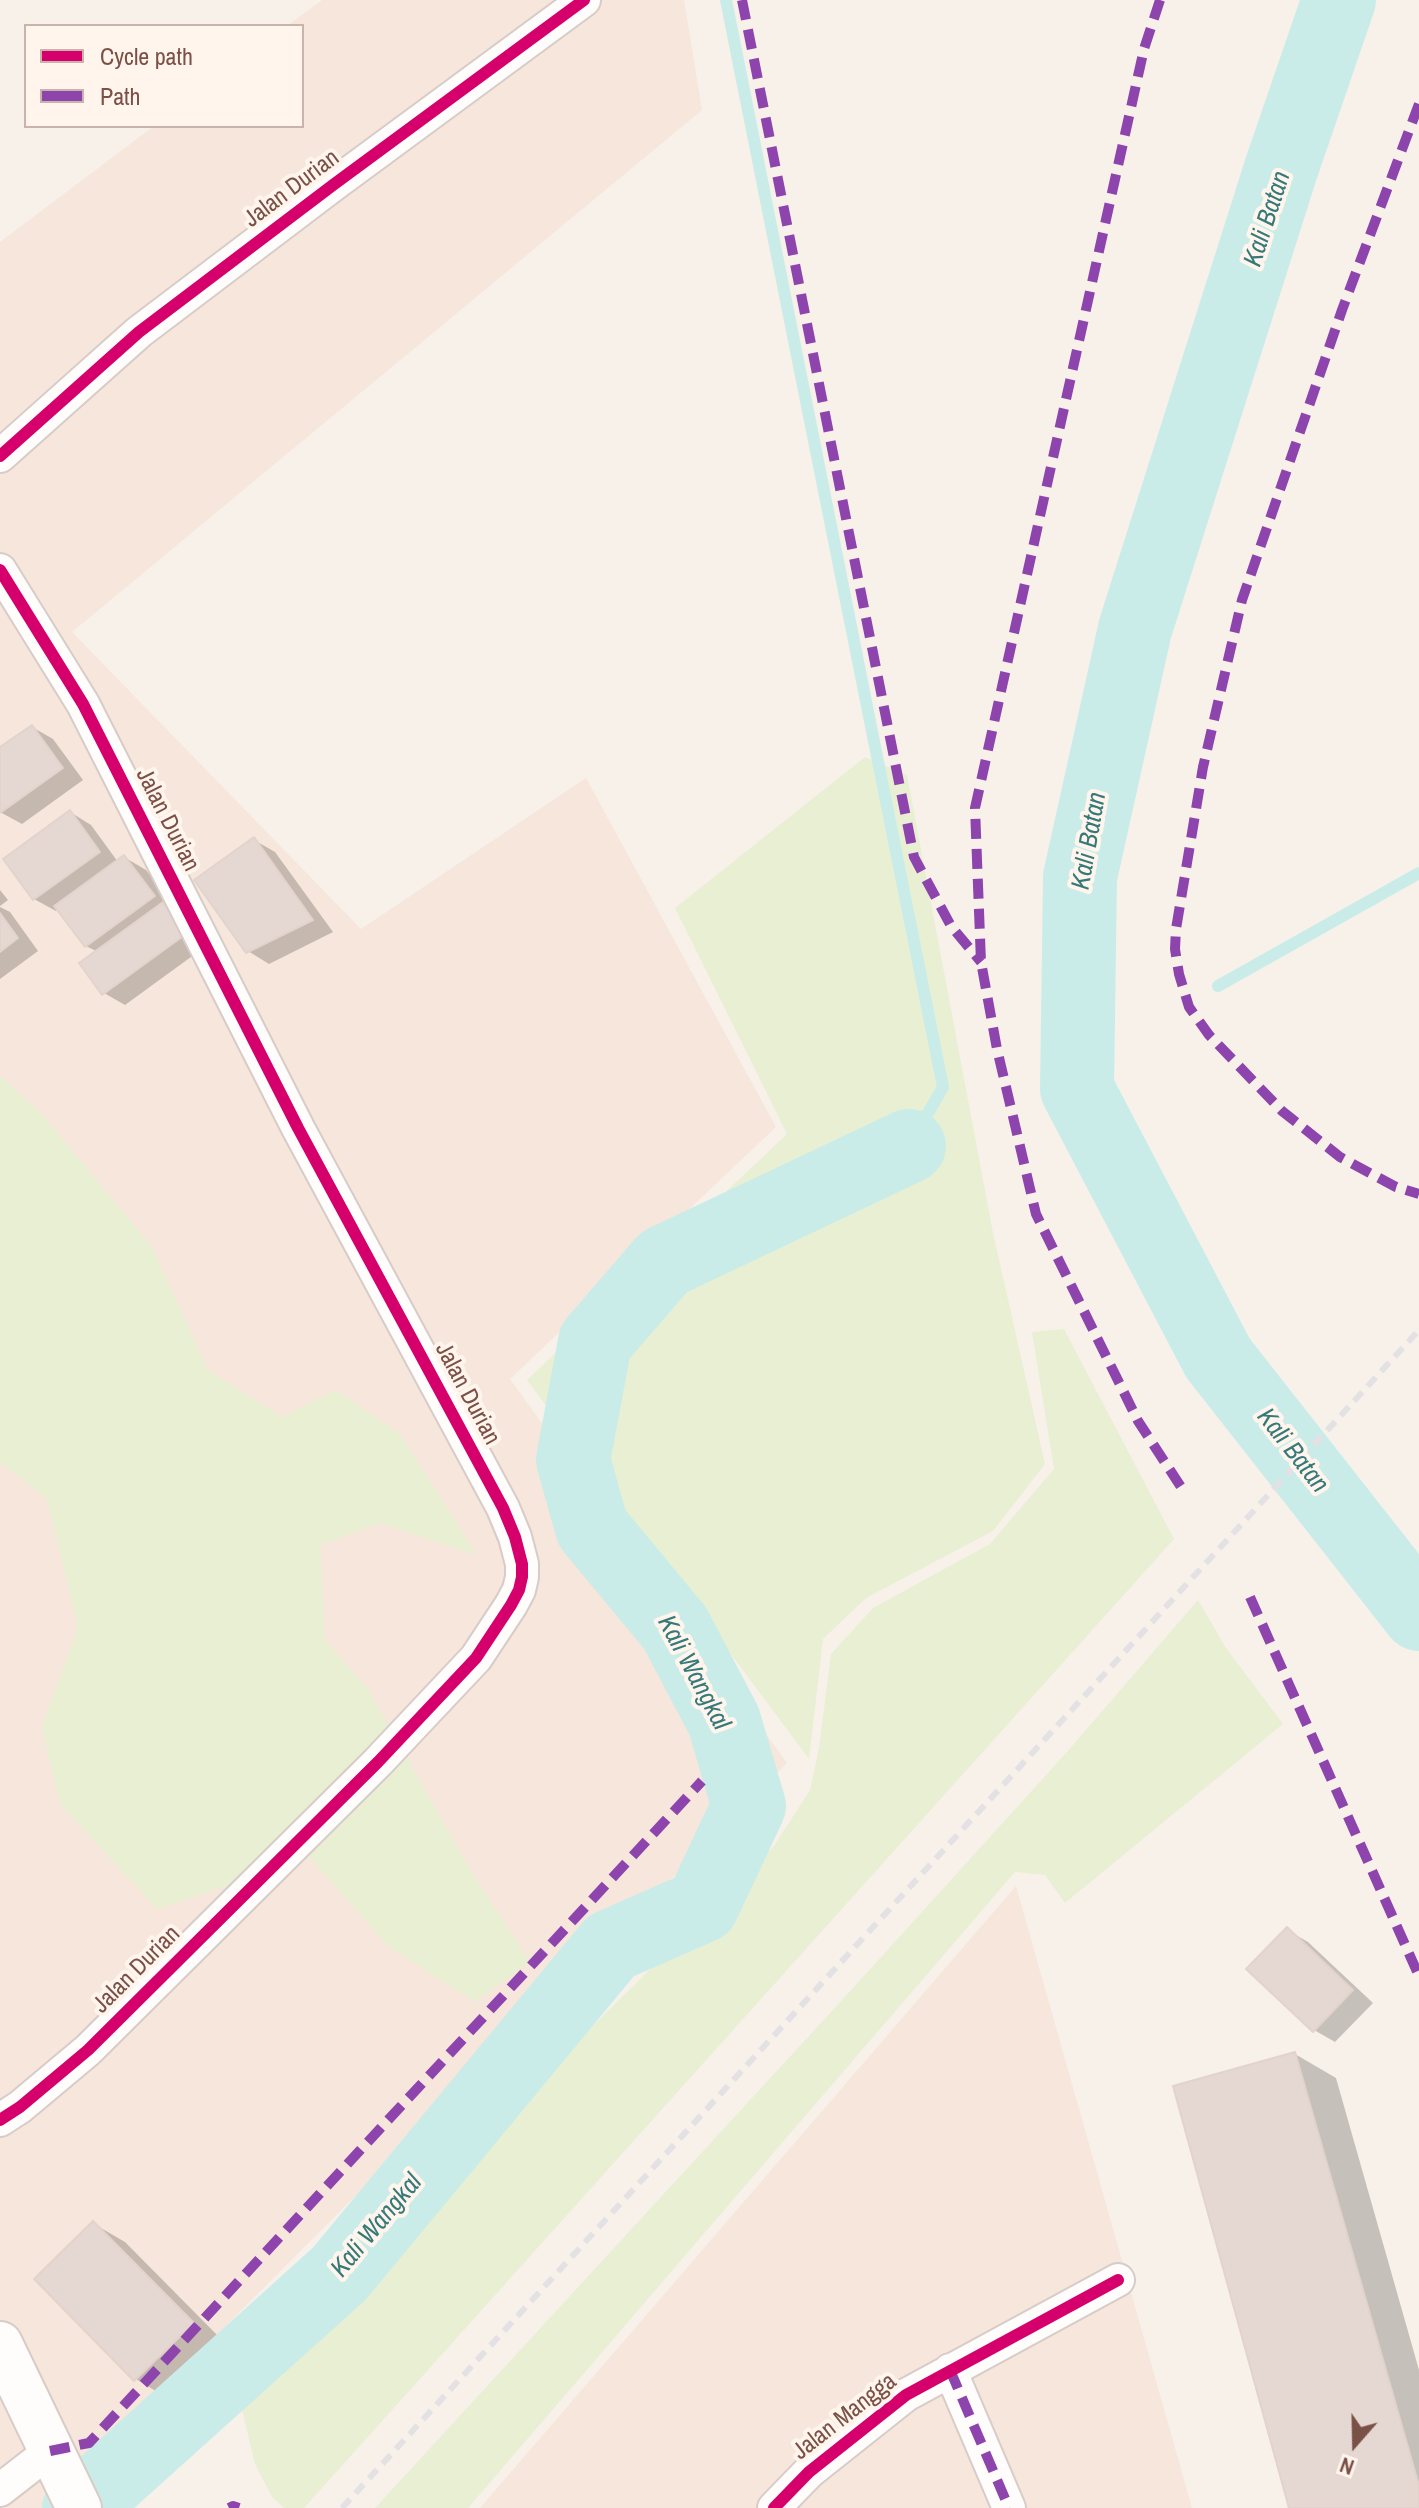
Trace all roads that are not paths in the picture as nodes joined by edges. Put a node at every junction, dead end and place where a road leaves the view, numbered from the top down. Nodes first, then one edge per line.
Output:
1 (584, 0) edge
2 (0, 456) edge
3 (0, 570) edge
4 (0, 2120) edge
5 (1118, 2280) dead end
6 (0, 2344) edge
7 (950, 2370) junction
8 (64, 2479) edge
9 (0, 2490) edge
10 (774, 2508) edge
11 (1009, 2508) edge

1 - 2 street, Jalan Durian
3 - 4 street, Jalan Durian
5 - 7 street, Jalan Mangga
6 - 8 main road
7 - 10 street, Jalan Mangga
7 - 11 street
8 - 9 street

